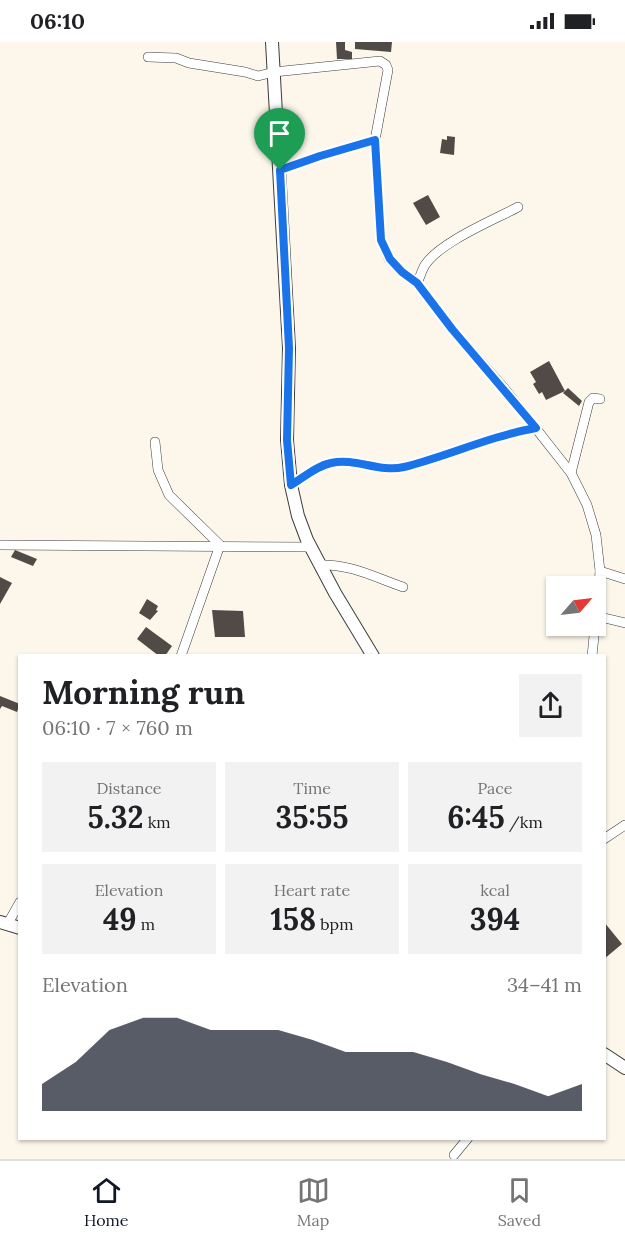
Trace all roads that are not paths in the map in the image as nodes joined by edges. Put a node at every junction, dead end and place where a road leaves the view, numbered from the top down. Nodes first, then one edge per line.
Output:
1 (272, 42) edge
2 (148, 57) dead end
3 (274, 72) junction
4 (375, 140) junction
5 (280, 170) junction
6 (518, 207) dead end
7 (417, 283) junction
8 (600, 399) dead end
9 (536, 428) junction
10 (155, 442) dead end
11 (571, 473) junction
12 (291, 485) junction
13 (0, 544) edge
14 (220, 545) junction
15 (311, 547) junction
16 (320, 565) junction
17 (600, 571) junction
18 (600, 576) edge
19 (625, 579) edge
20 (403, 587) dead end
21 (606, 622) edge
22 (625, 623) edge
23 (594, 636) edge
24 (182, 654) edge
25 (372, 654) edge
26 (592, 654) edge
27 (625, 825) edge
28 (606, 838) edge
29 (18, 906) edge
30 (9, 925) edge
31 (606, 1055) edge
32 (625, 1068) edge
33 (466, 1140) edge
34 (454, 1155) dead end

1 - 3 street
2 - 3 street
3 - 4 street
3 - 5 street
4 - 5 street
4 - 7 street
5 - 12 street
6 - 7 street
7 - 9 street
8 - 11 street
9 - 11 street
9 - 12 street
10 - 14 street
11 - 17 street
12 - 15 street
13 - 14 street
14 - 15 street
14 - 24 street
15 - 16 street
16 - 20 street
16 - 25 street
17 - 18 street
17 - 19 street
21 - 22 street
23 - 26 street
27 - 28 street
29 - 30 street
31 - 32 street
33 - 34 street

